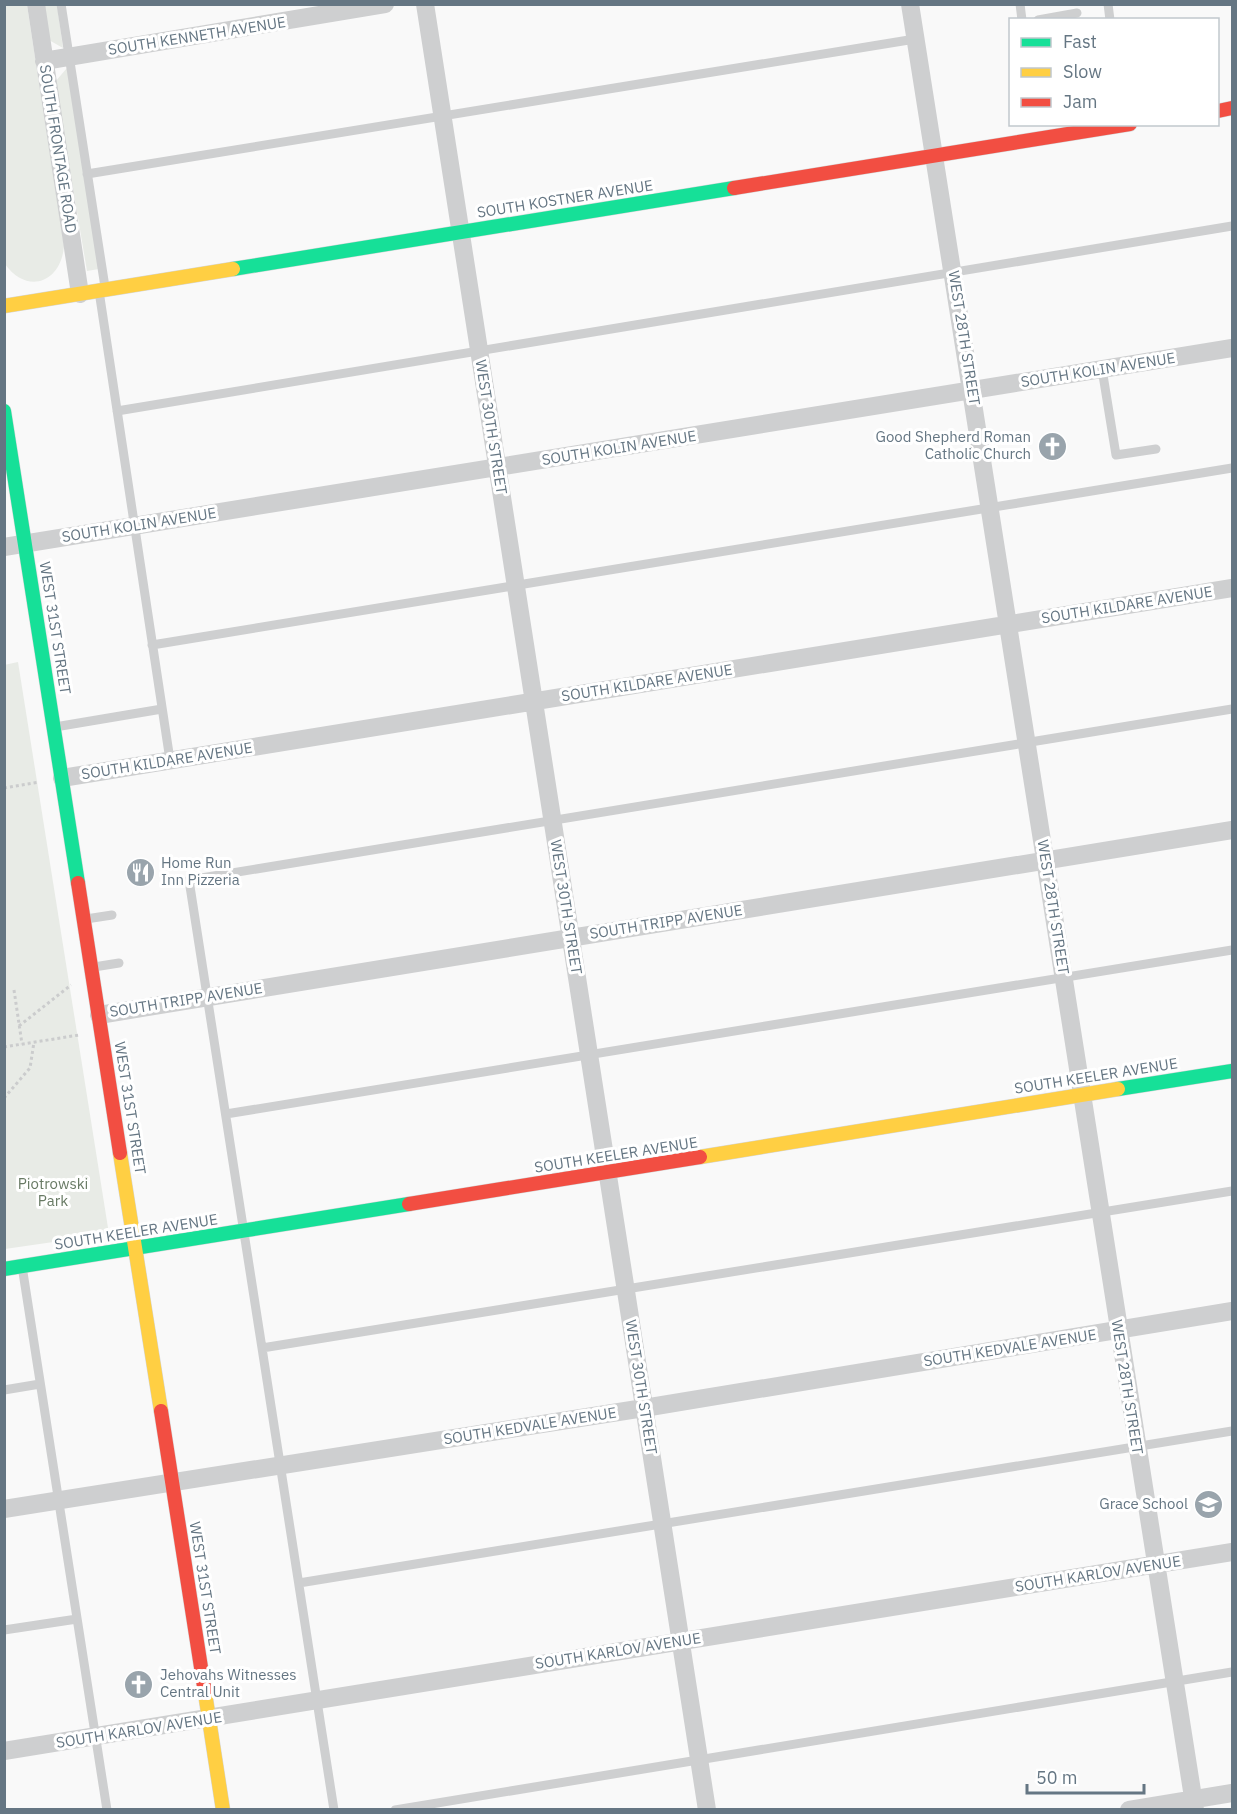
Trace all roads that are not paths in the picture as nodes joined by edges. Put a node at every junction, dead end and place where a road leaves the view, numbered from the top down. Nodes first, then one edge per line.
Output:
1 (36, 4) edge
2 (61, 4) edge
3 (385, 4) edge
4 (425, 4) edge
5 (910, 4) edge
6 (1077, 13) dead end
7 (1049, 18) edge
8 (915, 39) junction
9 (69, 57) junction
10 (44, 61) junction
11 (442, 116) junction
12 (1039, 126) edge
13 (1122, 126) edge
14 (1041, 139) junction
15 (934, 156) junction
16 (87, 174) junction
17 (1233, 226) edge
18 (460, 233) junction
19 (953, 272) junction
20 (102, 291) junction
21 (80, 294) junction
22 (4, 306) edge
23 (1233, 348) edge
24 (479, 351) junction
25 (1102, 369) junction
26 (972, 390) junction
27 (4, 411) edge
28 (117, 411) junction
29 (1156, 448) dead end
30 (497, 467) junction
31 (1233, 468) edge
32 (990, 508) junction
33 (133, 526) junction
34 (25, 544) junction
35 (4, 547) edge
36 (516, 586) junction
37 (1233, 588) edge
38 (1008, 625) junction
39 (152, 645) junction
40 (534, 702) junction
41 (162, 709) junction
42 (1233, 709) edge
43 (54, 727) junction
44 (1026, 742) junction
45 (170, 760) junction
46 (62, 778) junction
47 (552, 820) junction
48 (1233, 830) edge
49 (1045, 861) junction
50 (112, 915) dead end
51 (84, 920) junction
52 (571, 938) junction
53 (1233, 950) edge
54 (119, 963) dead end
55 (91, 967) junction
56 (1064, 977) junction
57 (208, 997) junction
58 (99, 1014) junction
59 (589, 1054) junction
60 (1233, 1071) edge
61 (1082, 1095) junction
62 (226, 1114) junction
63 (608, 1173) junction
64 (1233, 1191) edge
65 (1101, 1212) junction
66 (244, 1232) junction
67 (135, 1249) junction
68 (22, 1266) junction
69 (4, 1269) edge
70 (626, 1290) junction
71 (1233, 1311) edge
72 (1119, 1330) junction
73 (262, 1348) junction
74 (40, 1384) junction
75 (4, 1390) edge
76 (644, 1408) junction
77 (1233, 1431) edge
78 (1136, 1447) junction
79 (280, 1465) junction
80 (172, 1482) junction
81 (58, 1500) junction
82 (4, 1509) edge
83 (663, 1524) junction
84 (1233, 1552) edge
85 (1155, 1565) junction
86 (299, 1583) junction
87 (77, 1619) junction
88 (4, 1630) edge
89 (681, 1641) junction
90 (1233, 1672) edge
91 (1174, 1682) junction
92 (317, 1701) junction
93 (209, 1719) junction
94 (95, 1737) junction
95 (4, 1751) edge
96 (699, 1758) junction
97 (1233, 1793) edge
98 (1194, 1804) edge
99 (106, 1809) edge
100 (223, 1809) edge
101 (334, 1809) edge
102 (394, 1809) edge
103 (707, 1809) edge
104 (1129, 1809) edge

1 - 10 street, SOUTH FRONTAGE ROAD
2 - 9 lane
3 - 9 street, SOUTH KENNETH AVENUE
4 - 11 street, WEST 30TH STREET
5 - 8 street, WEST 28TH STREET
6 - 7 lane
8 - 11 lane
8 - 15 street, WEST 28TH STREET
9 - 10 street, SOUTH KENNETH AVENUE
9 - 16 lane
10 - 21 street, SOUTH FRONTAGE ROAD
11 - 16 lane
11 - 18 street, WEST 30TH STREET
12 - 14 lane
13 - 14 street, SOUTH KOSTNER AVENUE
14 - 15 street, SOUTH KOSTNER AVENUE
15 - 18 street, SOUTH KOSTNER AVENUE
15 - 19 street, WEST 28TH STREET
16 - 20 lane
17 - 19 lane
18 - 20 street, SOUTH KOSTNER AVENUE
18 - 24 street, WEST 30TH STREET
19 - 24 lane
19 - 26 street, WEST 28TH STREET
20 - 21 street, SOUTH KOSTNER AVENUE
20 - 28 lane
21 - 22 street, SOUTH KOSTNER AVENUE
23 - 25 street, SOUTH KOLIN AVENUE
24 - 28 lane
24 - 30 street, WEST 30TH STREET
25 - 26 street, SOUTH KOLIN AVENUE
25 - 29 lane
26 - 30 street, SOUTH KOLIN AVENUE
26 - 32 street, WEST 28TH STREET
27 - 34 street, WEST 31ST STREET
28 - 33 lane
30 - 33 street, SOUTH KOLIN AVENUE
30 - 36 street, WEST 30TH STREET
31 - 32 lane
32 - 36 lane
32 - 38 street, WEST 28TH STREET
33 - 34 street, SOUTH KOLIN AVENUE
33 - 39 lane
34 - 35 street, SOUTH KOLIN AVENUE
34 - 43 street, WEST 31ST STREET
36 - 39 lane
36 - 40 street, WEST 30TH STREET
37 - 38 street, SOUTH KILDARE AVENUE
38 - 40 street, SOUTH KILDARE AVENUE
38 - 44 street, WEST 28TH STREET
39 - 41 lane
40 - 45 street, SOUTH KILDARE AVENUE
40 - 47 street, WEST 30TH STREET
41 - 43 lane
41 - 45 lane
42 - 44 lane
43 - 46 street, WEST 31ST STREET
44 - 47 lane
44 - 49 street, WEST 28TH STREET
45 - 46 street, SOUTH KILDARE AVENUE
46 - 51 street, WEST 31ST STREET
47 - 52 street, WEST 30TH STREET
47 - 57 lane
48 - 49 street, SOUTH TRIPP AVENUE
49 - 52 street, SOUTH TRIPP AVENUE
49 - 56 street, WEST 28TH STREET
50 - 51 lane
51 - 55 street, WEST 31ST STREET
52 - 57 street, SOUTH TRIPP AVENUE
52 - 59 street, WEST 30TH STREET
53 - 56 lane
54 - 55 lane
55 - 58 street, WEST 31ST STREET
56 - 59 lane
56 - 61 street, WEST 28TH STREET
57 - 58 street, SOUTH TRIPP AVENUE
57 - 62 lane
58 - 67 street, WEST 31ST STREET
59 - 62 lane
59 - 63 street, WEST 30TH STREET
60 - 61 street, SOUTH KEELER AVENUE
61 - 63 street, SOUTH KEELER AVENUE
61 - 65 street, WEST 28TH STREET
62 - 66 lane
63 - 66 street, SOUTH KEELER AVENUE
63 - 70 street, WEST 30TH STREET
64 - 65 lane
65 - 70 lane
65 - 72 street, WEST 28TH STREET
66 - 67 street, SOUTH KEELER AVENUE
66 - 73 lane
67 - 68 street, SOUTH KEELER AVENUE
67 - 80 street, WEST 31ST STREET
68 - 69 street, SOUTH KEELER AVENUE
68 - 74 lane
70 - 73 lane
70 - 76 street, WEST 30TH STREET
71 - 72 street, SOUTH KEDVALE AVENUE
72 - 76 street, SOUTH KEDVALE AVENUE
72 - 78 street, WEST 28TH STREET
73 - 79 lane
74 - 75 lane
74 - 81 lane
76 - 79 street, SOUTH KEDVALE AVENUE
76 - 83 street, WEST 30TH STREET
77 - 78 lane
78 - 83 lane
78 - 85 street, WEST 28TH STREET
79 - 80 street, SOUTH KEDVALE AVENUE
79 - 86 lane
80 - 81 street, SOUTH KEDVALE AVENUE
80 - 93 street, WEST 31ST STREET
81 - 82 street, SOUTH KEDVALE AVENUE
81 - 87 lane
83 - 86 lane
83 - 89 street, WEST 30TH STREET
84 - 85 street, SOUTH KARLOV AVENUE
85 - 89 street, SOUTH KARLOV AVENUE
85 - 91 street, WEST 28TH STREET
86 - 92 lane
87 - 88 lane
87 - 94 lane
89 - 92 street, SOUTH KARLOV AVENUE
89 - 96 street, WEST 30TH STREET
90 - 91 lane
91 - 96 lane
91 - 98 street, WEST 28TH STREET
92 - 93 street, SOUTH KARLOV AVENUE
92 - 101 lane
93 - 94 street, SOUTH KARLOV AVENUE
93 - 100 street, WEST 31ST STREET
94 - 95 street, SOUTH KARLOV AVENUE
94 - 99 lane
96 - 102 lane
96 - 103 street, WEST 30TH STREET
97 - 98 street
98 - 104 street

